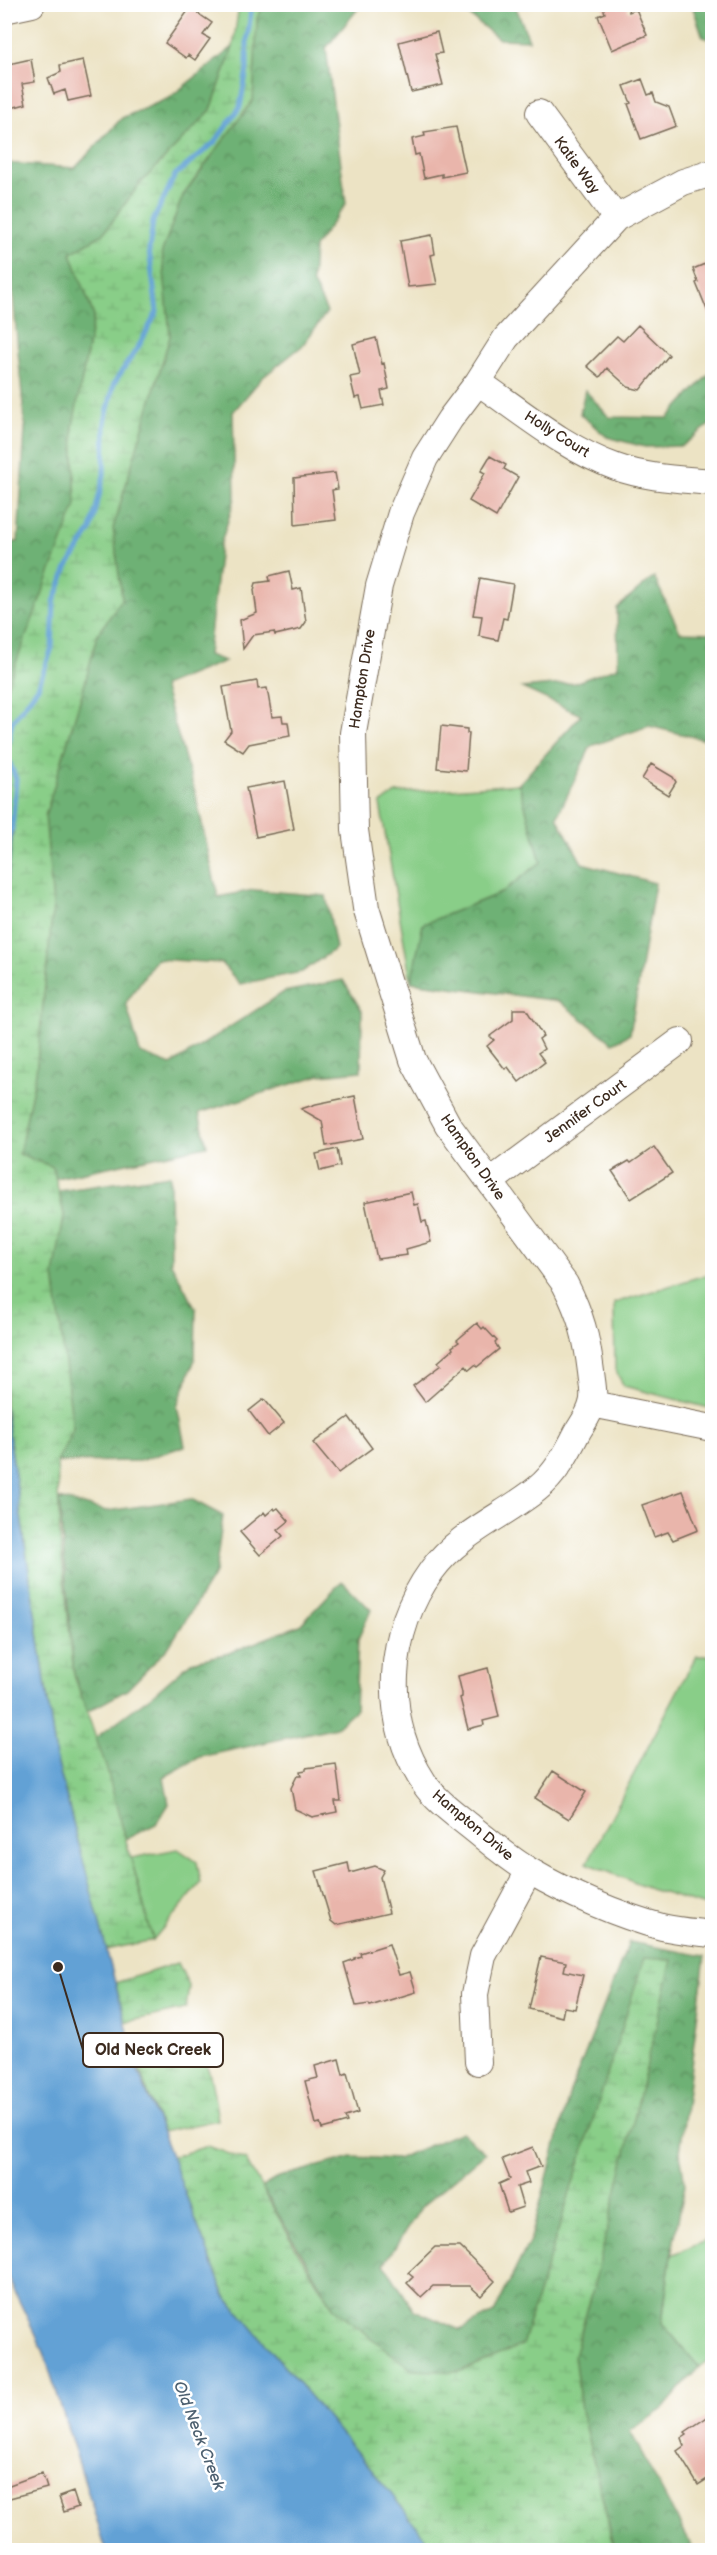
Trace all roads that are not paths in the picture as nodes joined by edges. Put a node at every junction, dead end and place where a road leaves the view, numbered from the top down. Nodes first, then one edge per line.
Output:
1 (32, 4) edge
2 (4, 10) edge
3 (539, 113) dead end
4 (712, 172) edge
5 (616, 218) junction
6 (478, 382) junction
7 (712, 482) edge
8 (680, 1041) dead end
9 (491, 1181) junction
10 (592, 1404) junction
11 (712, 1428) edge
12 (529, 1871) junction
13 (712, 1934) edge
14 (477, 2062) dead end

1 - 2 street
3 - 5 street, Katie Way
4 - 5 street, Hampton Drive
5 - 6 street, Hampton Drive
6 - 7 street, Holly Court
6 - 9 street, Hampton Drive
8 - 9 street, Jennifer Court
9 - 10 street, Hampton Drive
10 - 11 street
10 - 12 street, Hampton Drive
12 - 13 street, Hampton Drive
12 - 14 street

